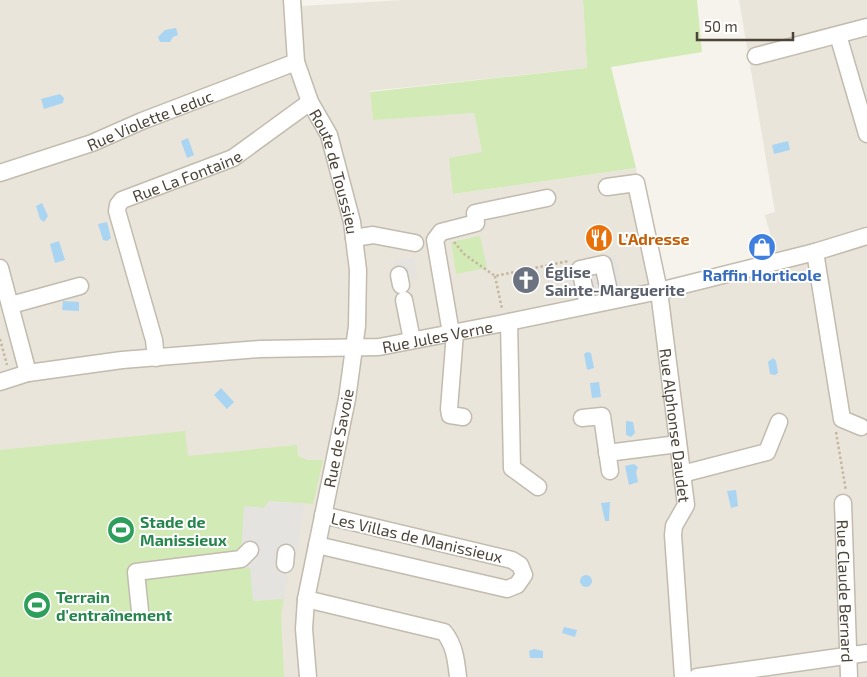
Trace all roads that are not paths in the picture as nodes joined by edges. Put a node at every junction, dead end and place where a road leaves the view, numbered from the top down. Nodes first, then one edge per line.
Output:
1 (292, 0) edge
2 (867, 27) edge
3 (838, 35) junction
4 (756, 56) dead end
5 (296, 62) junction
6 (310, 102) junction
7 (867, 134) edge
8 (0, 173) edge
9 (607, 187) dead end
10 (547, 198) dead end
11 (867, 236) edge
12 (354, 238) junction
13 (415, 243) dead end
14 (815, 252) junction
15 (0, 268) edge
16 (80, 286) dead end
17 (402, 287) dead end
18 (659, 291) junction
19 (611, 300) junction
20 (11, 305) junction
21 (588, 305) junction
22 (506, 323) junction
23 (453, 333) junction
24 (412, 340) junction
25 (355, 348) junction
26 (156, 358) junction
27 (28, 373) junction
28 (5, 380) edge
29 (463, 417) dead end
30 (582, 418) dead end
31 (779, 422) dead end
32 (861, 427) dead end
33 (678, 444) junction
34 (607, 453) junction
35 (610, 471) dead end
36 (682, 474) junction
37 (538, 487) dead end
38 (843, 503) dead end
39 (323, 515) junction
40 (317, 545) junction
41 (250, 550) dead end
42 (306, 600) junction
43 (140, 611) dead end
44 (867, 653) edge
45 (848, 656) junction
46 (308, 677) edge
47 (458, 677) edge
48 (683, 677) edge
49 (697, 677) edge
50 (849, 677) edge

1 - 5 street, Route de Toussieu
2 - 3 street
3 - 4 street
3 - 7 street
5 - 6 street, Route de Toussieu
5 - 8 street, Rue Violette Leduc
6 - 12 street, Route de Toussieu
6 - 26 street, Rue La Fontaine
9 - 18 street, Rue Alphonse Daudet
10 - 23 street
11 - 14 street, Rue Jules Verne
12 - 13 street
12 - 25 street, Route de Toussieu
14 - 18 street, Rue Jules Verne
14 - 32 street
15 - 20 street
16 - 20 street
17 - 24 street
18 - 19 street, Rue Jules Verne
18 - 33 street, Rue Alphonse Daudet
19 - 21 street, Rue Jules Verne
19 - 21 street
20 - 27 street
21 - 22 street, Rue Jules Verne
22 - 23 street, Rue Jules Verne
22 - 37 street
23 - 24 street, Rue Jules Verne
23 - 29 street
24 - 25 street, Rue Jules Verne
25 - 26 street, Rue Jules Verne
25 - 39 street, Rue de Savoie
26 - 27 street, Rue Jules Verne
27 - 28 street, Rue Jules Verne
30 - 34 street
31 - 36 street
33 - 34 street
33 - 36 street, Rue Alphonse Daudet
34 - 35 street
36 - 48 street, Rue Alphonse Daudet
38 - 45 street, Rue Claude Bernard
39 - 40 street, Rue de Savoie
39 - 40 street, Les Villas de Manissieux
40 - 42 street, Rue de Savoie
41 - 43 street
42 - 46 street, Rue de Savoie
42 - 47 street
44 - 45 street
45 - 49 street
45 - 50 street, Rue Claude Bernard

